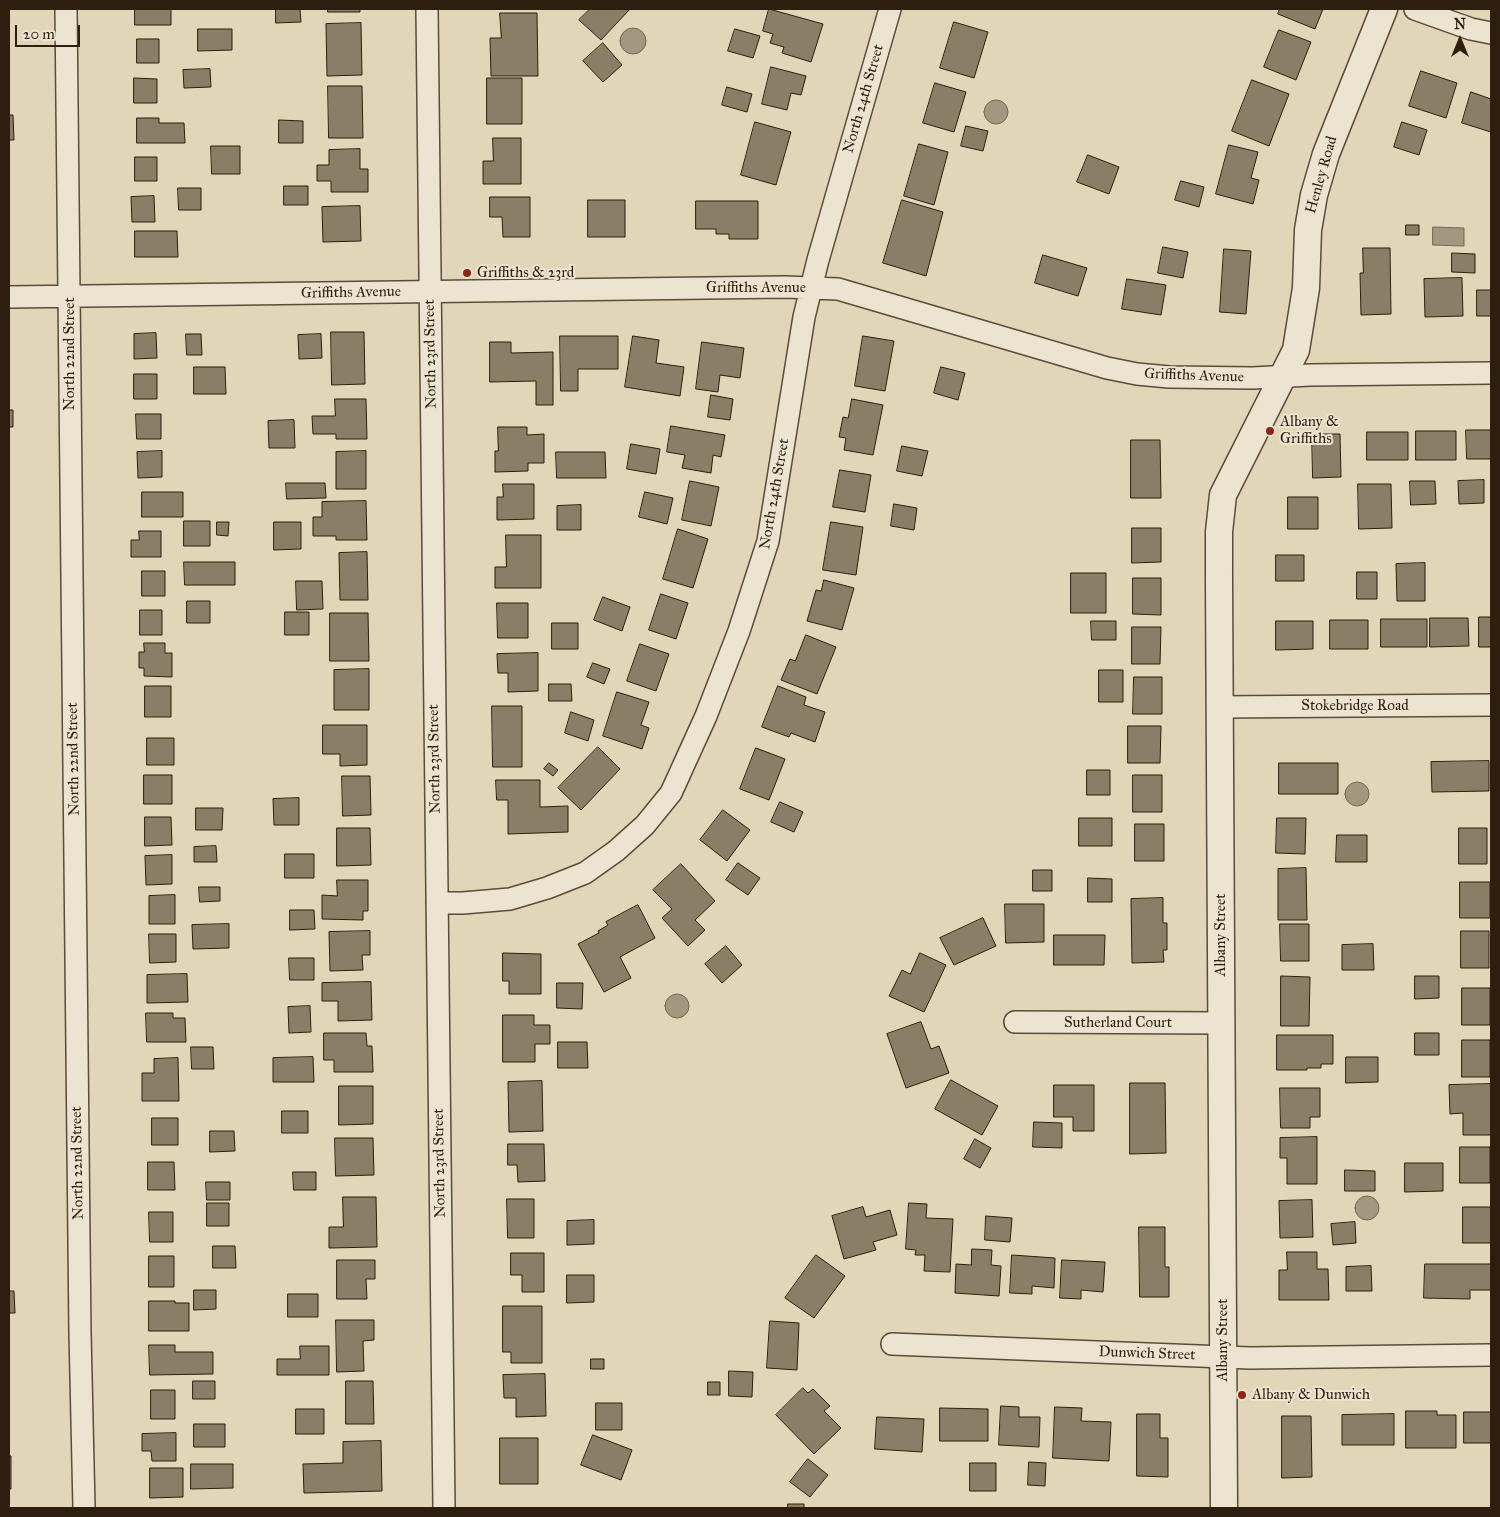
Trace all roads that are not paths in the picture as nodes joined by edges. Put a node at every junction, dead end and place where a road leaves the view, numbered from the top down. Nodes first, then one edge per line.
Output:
1 (66, 9) edge
2 (427, 9) edge
3 (890, 9) edge
4 (1384, 9) edge
5 (1415, 9) edge
6 (1491, 33) edge
7 (812, 288) junction
8 (430, 291) junction
9 (69, 296) junction
10 (9, 297) edge
11 (1491, 373) edge
12 (1282, 377) junction
13 (1491, 705) edge
14 (1220, 707) junction
15 (437, 903) junction
16 (1015, 1022) dead end
17 (1221, 1023) junction
18 (892, 1344) dead end
19 (1491, 1354) edge
20 (1223, 1358) junction
21 (84, 1508) edge
22 (444, 1508) edge
23 (1224, 1508) edge

1 - 9 street, North 22nd Street
2 - 8 street, North 23rd Street
3 - 7 street, North 24th Street
4 - 12 street, Henley Road
5 - 6 street
7 - 8 street, Griffiths Avenue
7 - 12 street, Griffiths Avenue
7 - 15 street, North 24th Street
8 - 9 street, Griffiths Avenue
8 - 15 street, North 23rd Street
9 - 10 street, Griffiths Avenue
9 - 21 street, North 22nd Street
11 - 12 street, Griffiths Avenue
12 - 14 street, Albany Street
13 - 14 street, Stokebridge Road
14 - 17 street, Albany Street
15 - 22 street, North 23rd Street
16 - 17 street, Sutherland Court
17 - 20 street, Albany Street
18 - 20 street, Dunwich Street
19 - 20 street, Dunwich Street
20 - 23 street, Albany Street

